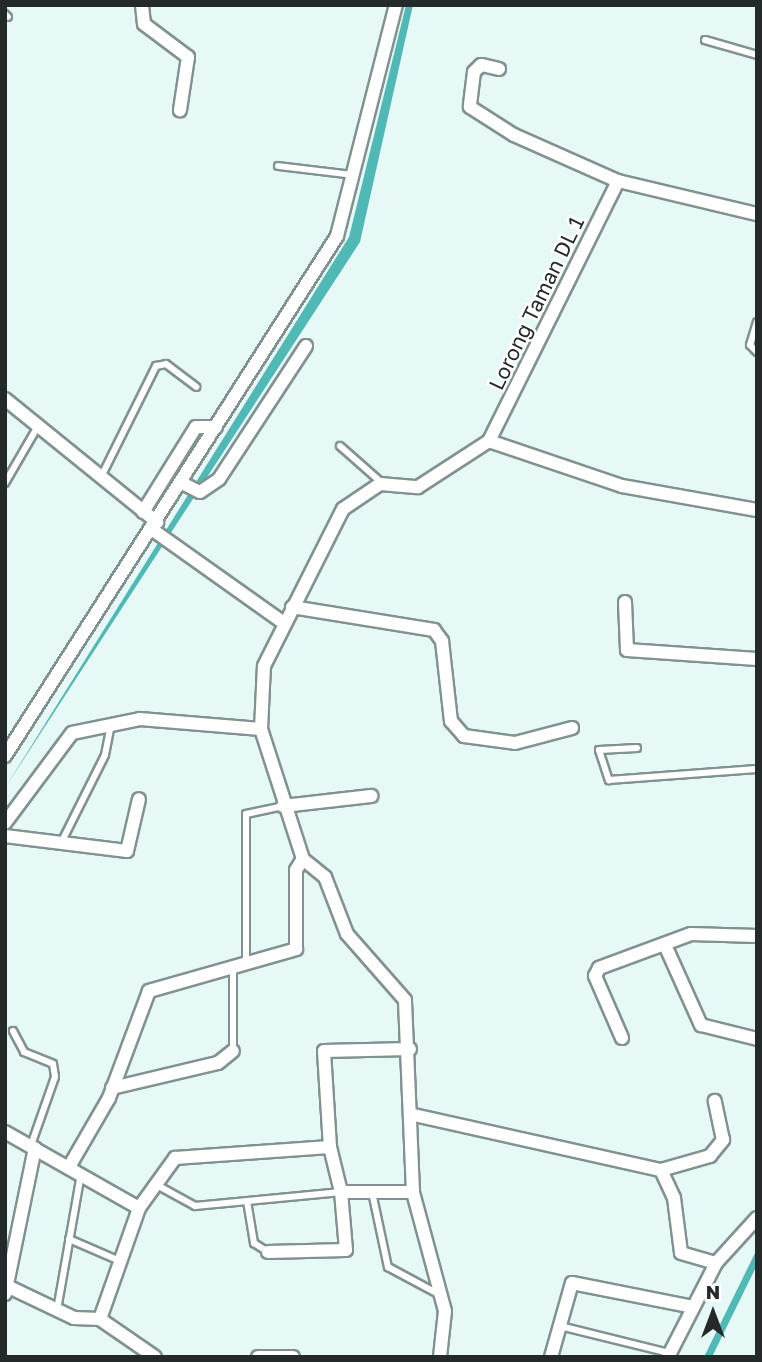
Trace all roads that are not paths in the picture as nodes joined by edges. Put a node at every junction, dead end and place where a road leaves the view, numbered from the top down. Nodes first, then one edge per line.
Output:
1 (142, 5) edge
2 (396, 5) edge
3 (705, 40) dead end
4 (757, 55) edge
5 (499, 69) dead end
6 (180, 110) dead end
7 (278, 166) dead end
8 (353, 175) junction
9 (618, 181) junction
10 (757, 214) edge
11 (757, 322) edge
12 (306, 346) dead end
13 (757, 352) edge
14 (196, 387) dead end
15 (5, 399) edge
16 (38, 426) junction
17 (216, 427) junction
18 (489, 441) junction
19 (340, 446) dead end
20 (176, 458) junction
21 (190, 467) junction
22 (100, 477) junction
23 (5, 483) edge
24 (382, 483) junction
25 (182, 484) junction
26 (757, 510) edge
27 (143, 512) junction
28 (157, 529) junction
29 (625, 602) dead end
30 (292, 607) junction
31 (284, 623) junction
32 (757, 659) edge
33 (111, 725) junction
34 (572, 728) dead end
35 (261, 729) junction
36 (637, 748) dead end
37 (5, 756) edge
38 (757, 769) edge
39 (371, 796) dead end
40 (139, 799) dead end
41 (283, 806) junction
42 (5, 823) edge
43 (5, 836) edge
44 (60, 845) junction
45 (303, 859) junction
46 (757, 936) edge
47 (665, 945) junction
48 (240, 966) junction
49 (13, 1031) dead end
50 (622, 1038) dead end
51 (757, 1039) edge
52 (410, 1049) junction
53 (233, 1051) joint
54 (112, 1088) junction
55 (715, 1101) dead end
56 (414, 1115) junction
57 (5, 1132) edge
58 (33, 1147) junction
59 (330, 1147) junction
60 (75, 1170) junction
61 (661, 1170) junction
62 (155, 1184) junction
63 (341, 1192) junction
64 (372, 1192) junction
65 (413, 1192) junction
66 (247, 1201) junction
67 (139, 1208) junction
68 (757, 1218) edge
69 (69, 1239) junction
70 (268, 1252) joint
71 (120, 1261) junction
72 (716, 1263) junction
73 (7, 1290) edge
74 (442, 1296) junction
75 (694, 1307) junction
76 (57, 1310) junction
77 (100, 1319) junction
78 (559, 1325) junction
79 (669, 1355) edge
80 (155, 1357) edge
81 (258, 1357) edge
82 (293, 1357) edge
83 (440, 1357) edge
84 (551, 1357) edge

1 - 6 street
2 - 8 street
3 - 4 lane
5 - 9 street
7 - 8 lane
8 - 17 street
9 - 10 street
9 - 18 street, Lorong Taman DL 1
11 - 13 lane
12 - 25 street
14 - 22 lane
15 - 16 street
16 - 22 street
16 - 23 lane
17 - 20 street
17 - 21 street
18 - 24 street
18 - 26 street
19 - 24 lane
20 - 21 street
20 - 27 street
21 - 25 street
22 - 27 street
24 - 30 street
25 - 28 street
27 - 28 street
28 - 31 street
28 - 37 street
29 - 32 street
30 - 31 street
30 - 34 street
31 - 35 street
33 - 35 street
33 - 42 street
33 - 44 lane
35 - 41 street
36 - 38 lane
39 - 41 street
40 - 44 street
41 - 45 street
41 - 48 lane
43 - 44 street
45 - 48 street
45 - 52 street
46 - 47 street
47 - 50 street
47 - 51 street
48 - 53 lane
48 - 54 street
49 - 58 lane
52 - 56 street
52 - 59 street
53 - 54 street
54 - 60 street
55 - 61 street
56 - 61 street
56 - 65 street
57 - 58 street
58 - 60 street
58 - 73 street
59 - 62 street
59 - 63 street
60 - 67 street
60 - 69 lane
61 - 72 street
62 - 66 lane
62 - 67 street
63 - 64 street
63 - 66 lane
63 - 70 street
64 - 65 street
64 - 74 lane
65 - 74 street
66 - 70 lane
67 - 71 street
68 - 72 street
69 - 71 lane
69 - 76 lane
71 - 77 street
72 - 75 street
73 - 76 street
74 - 83 street
75 - 78 street
75 - 79 street
76 - 77 street
77 - 80 street
78 - 79 lane
78 - 84 street
81 - 82 street

